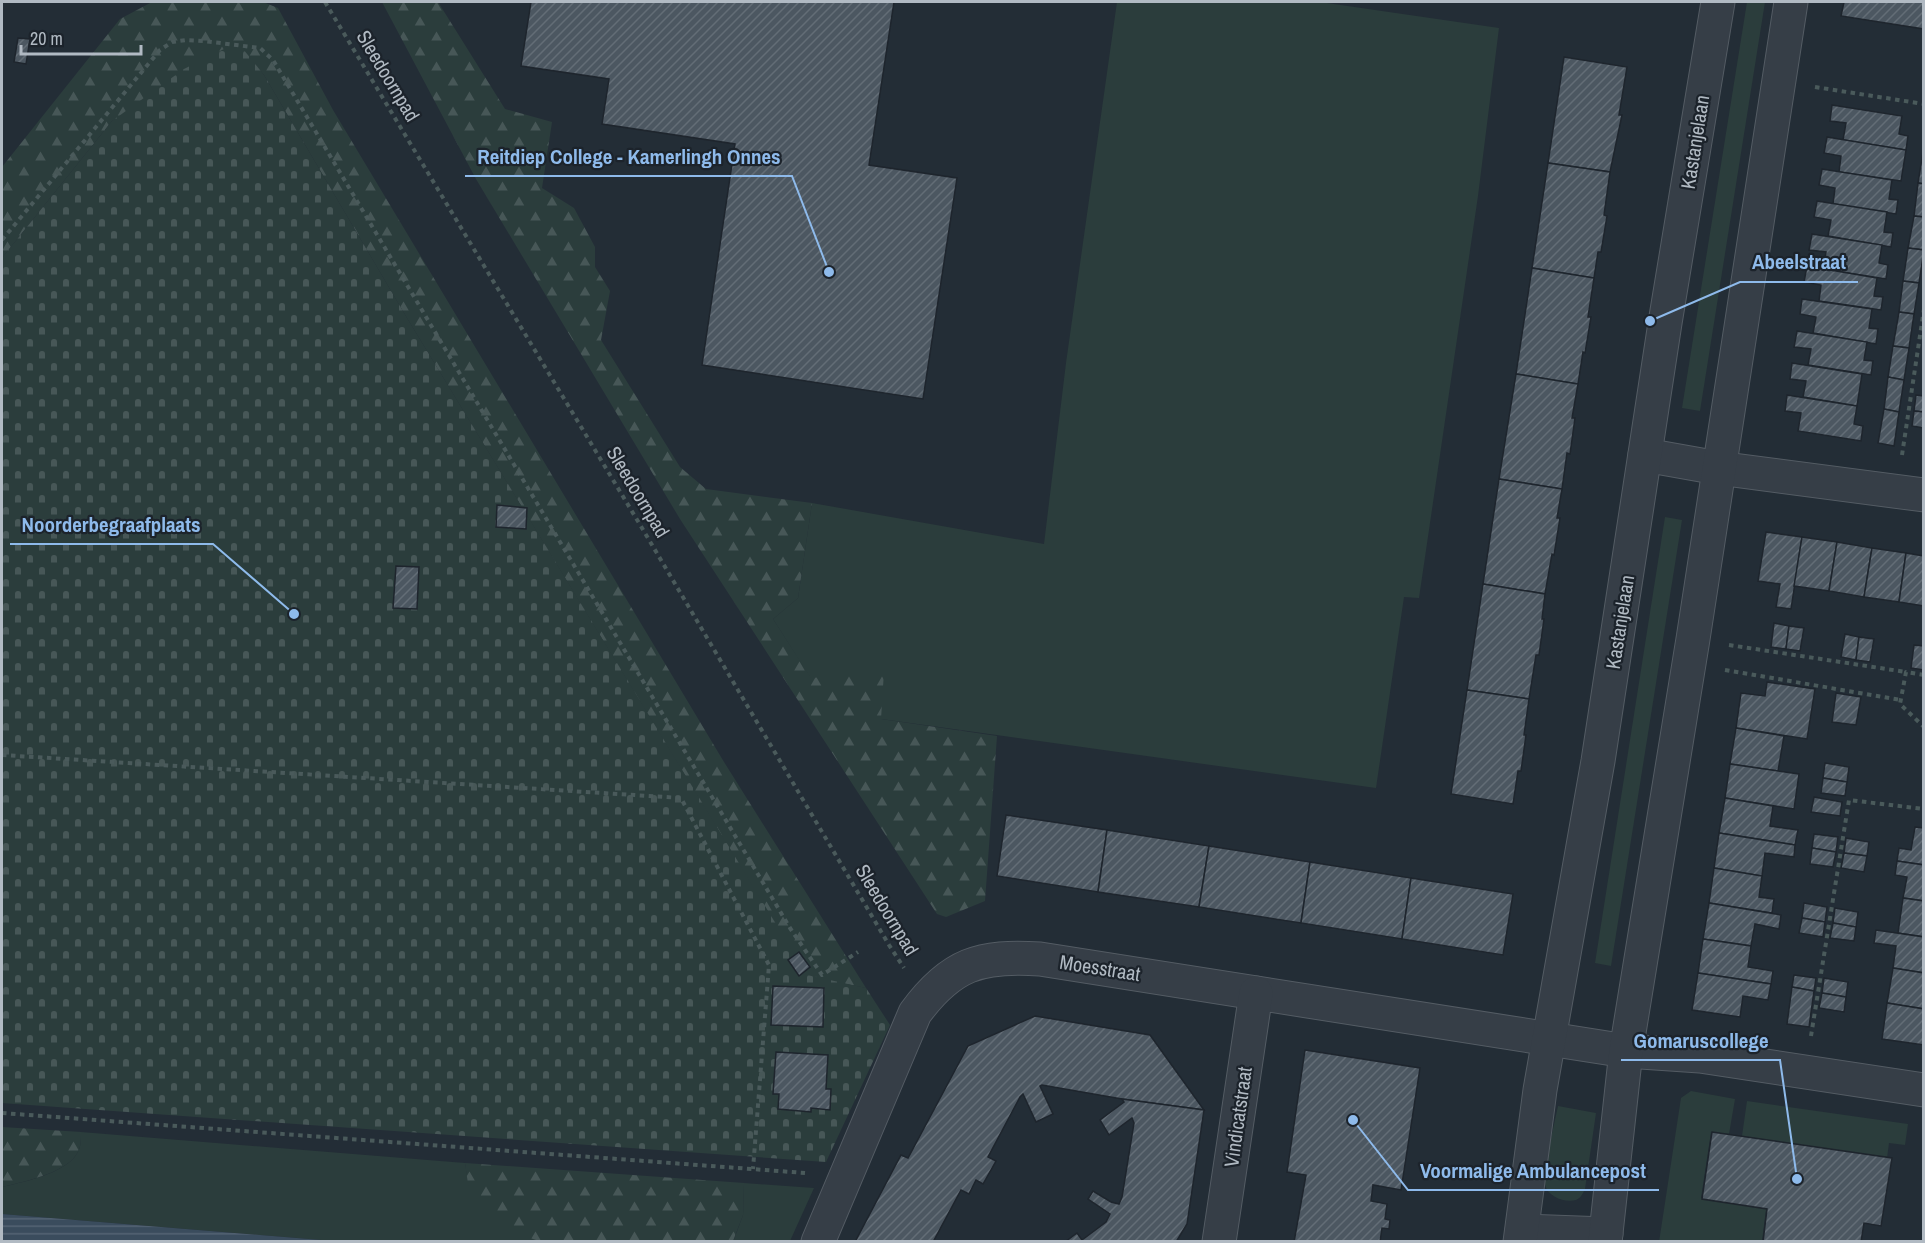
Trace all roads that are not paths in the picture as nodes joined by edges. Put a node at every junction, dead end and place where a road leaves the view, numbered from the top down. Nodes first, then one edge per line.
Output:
1 (1718, 2) edge
2 (1791, 2) edge
3 (1645, 455) junction
4 (1718, 468) junction
5 (1910, 493) edge
6 (1256, 993) junction
7 (1549, 1038) junction
8 (1626, 1051) junction
9 (1923, 1090) edge
10 (1521, 1236) edge
11 (1606, 1238) edge
12 (818, 1242) edge
13 (1219, 1242) edge

1 - 3 street, Kastanjelaan
2 - 4 street
3 - 4 street
3 - 7 street, Kastanjelaan
4 - 5 street
4 - 8 street
6 - 7 street, Moesstraat
6 - 12 street, Moesstraat
6 - 13 street, Vindicatstraat
7 - 8 street, Moesstraat
7 - 10 street, Kastanjelaan
8 - 9 street, Moesstraat
8 - 11 street
10 - 11 street

